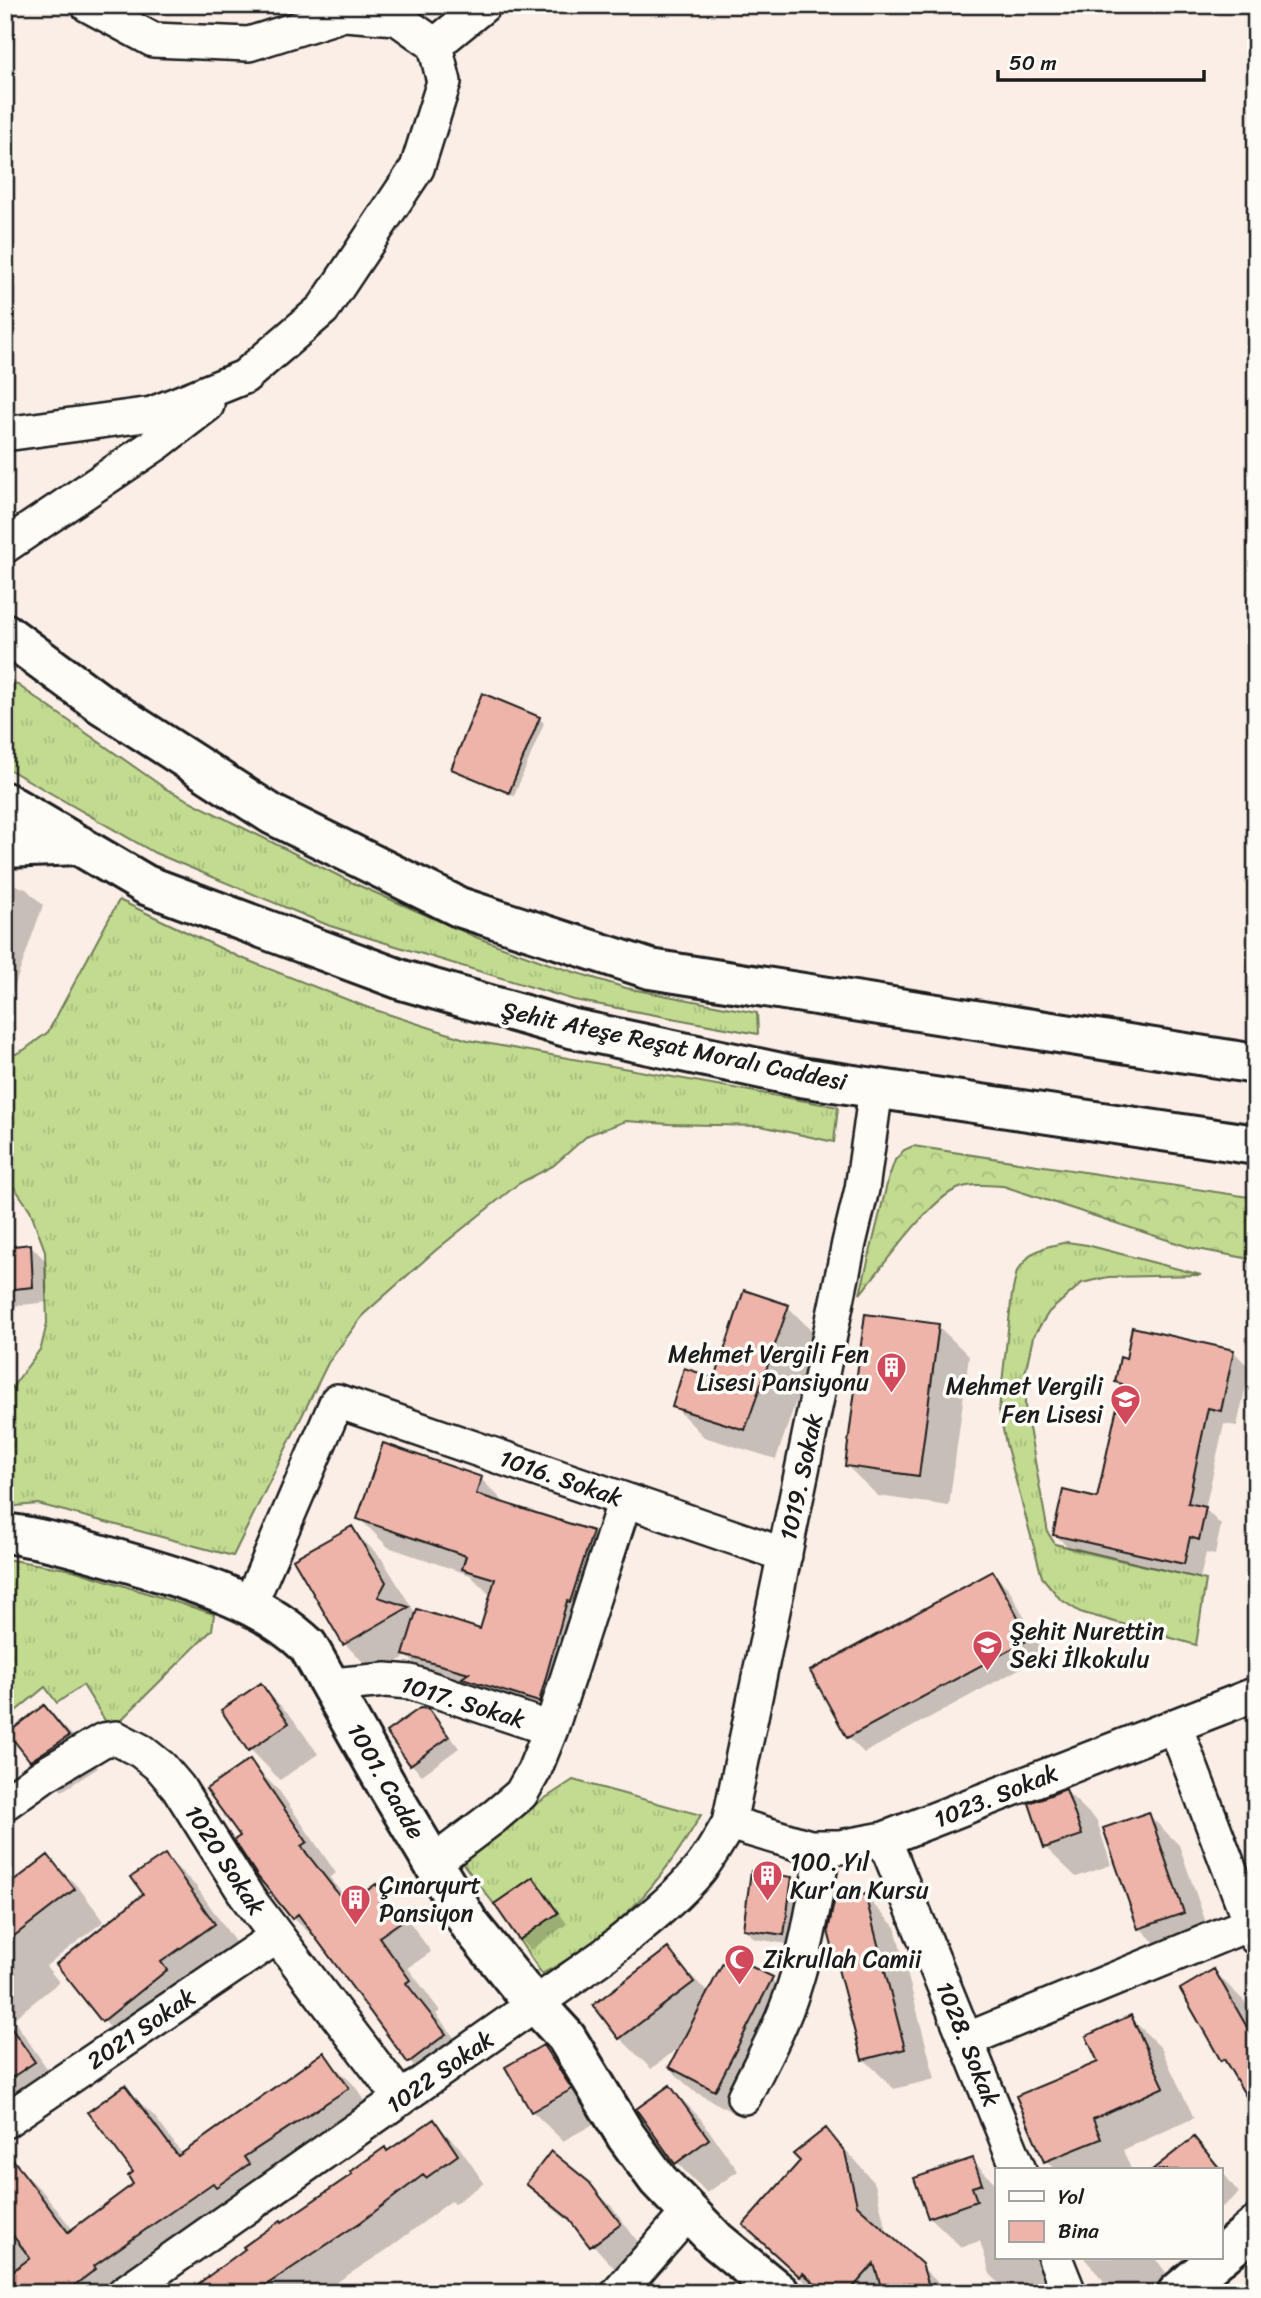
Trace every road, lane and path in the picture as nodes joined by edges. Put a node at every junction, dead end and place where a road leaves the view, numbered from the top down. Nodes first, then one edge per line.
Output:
1 (88, 5) edge
2 (484, 5) edge
3 (435, 45) junction
4 (244, 377) junction
5 (5, 434) edge
6 (5, 546) edge
7 (5, 634) edge
8 (5, 802) edge
9 (79, 845) junction
10 (5, 848) edge
11 (1256, 1064) edge
12 (876, 1089) junction
13 (1256, 1145) edge
14 (625, 1500) junction
15 (5, 1533) edge
16 (785, 1555) junction
17 (250, 1604) junction
18 (332, 1685) junction
19 (1256, 1694) edge
20 (1175, 1726) junction
21 (551, 1729) junction
22 (5, 1803) edge
23 (729, 1823) junction
24 (884, 1839) junction
25 (824, 1849) junction
26 (433, 1863) junction
27 (1252, 1931) edge
28 (276, 1937) junction
29 (536, 2005) junction
30 (966, 2040) junction
31 (744, 2097) dead end
32 (401, 2099) junction
33 (5, 2121) edge
34 (1018, 2168) edge
35 (688, 2213) junction
36 (1256, 2226) edge
37 (1222, 2254) edge
38 (1056, 2260) edge
39 (1216, 2260) edge
40 (124, 2293) edge
41 (618, 2293) edge
42 (780, 2293) edge
43 (1069, 2293) edge
44 (1177, 2293) edge

1 - 3 street
2 - 3 street
3 - 4 street
4 - 5 street
4 - 6 street
7 - 11 main road
8 - 9 main road, Şehit Ateşe Reşat Moralı Caddesi
9 - 10 main road
9 - 12 main road, Şehit Ateşe Reşat Moralı Caddesi
12 - 13 main road, Şehit Ateşe Reşat Moralı Caddesi
12 - 16 street, 1019. Sokak
14 - 16 street, 1016. Sokak
14 - 17 street, 1016. Sokak
14 - 21 street
15 - 17 main road, 1001. Cadde
16 - 23 street, 1019. Sokak
17 - 18 main road, 1001. Cadde
18 - 21 street, 1017. Sokak
18 - 26 main road, 1001. Cadde
19 - 20 street, 1023. Sokak
20 - 24 street, 1023. Sokak
20 - 27 street
21 - 26 street
22 - 28 street, 1020 Sokak
23 - 25 street, 1023. Sokak
23 - 29 street, 1022 Sokak
24 - 25 street, 1023. Sokak
24 - 30 street, 1028. Sokak
25 - 31 street
26 - 29 main road, 1001. Cadde
27 - 30 street
28 - 32 street, 1020 Sokak
28 - 33 street, 2021 Sokak
29 - 32 street, 1022 Sokak
29 - 35 main road, 1001. Cadde
30 - 34 street, 1028. Sokak
32 - 40 street, 1022 Sokak
35 - 41 street
35 - 42 main road, 1001. Cadde
36 - 37 main road
38 - 43 street
39 - 44 main road

